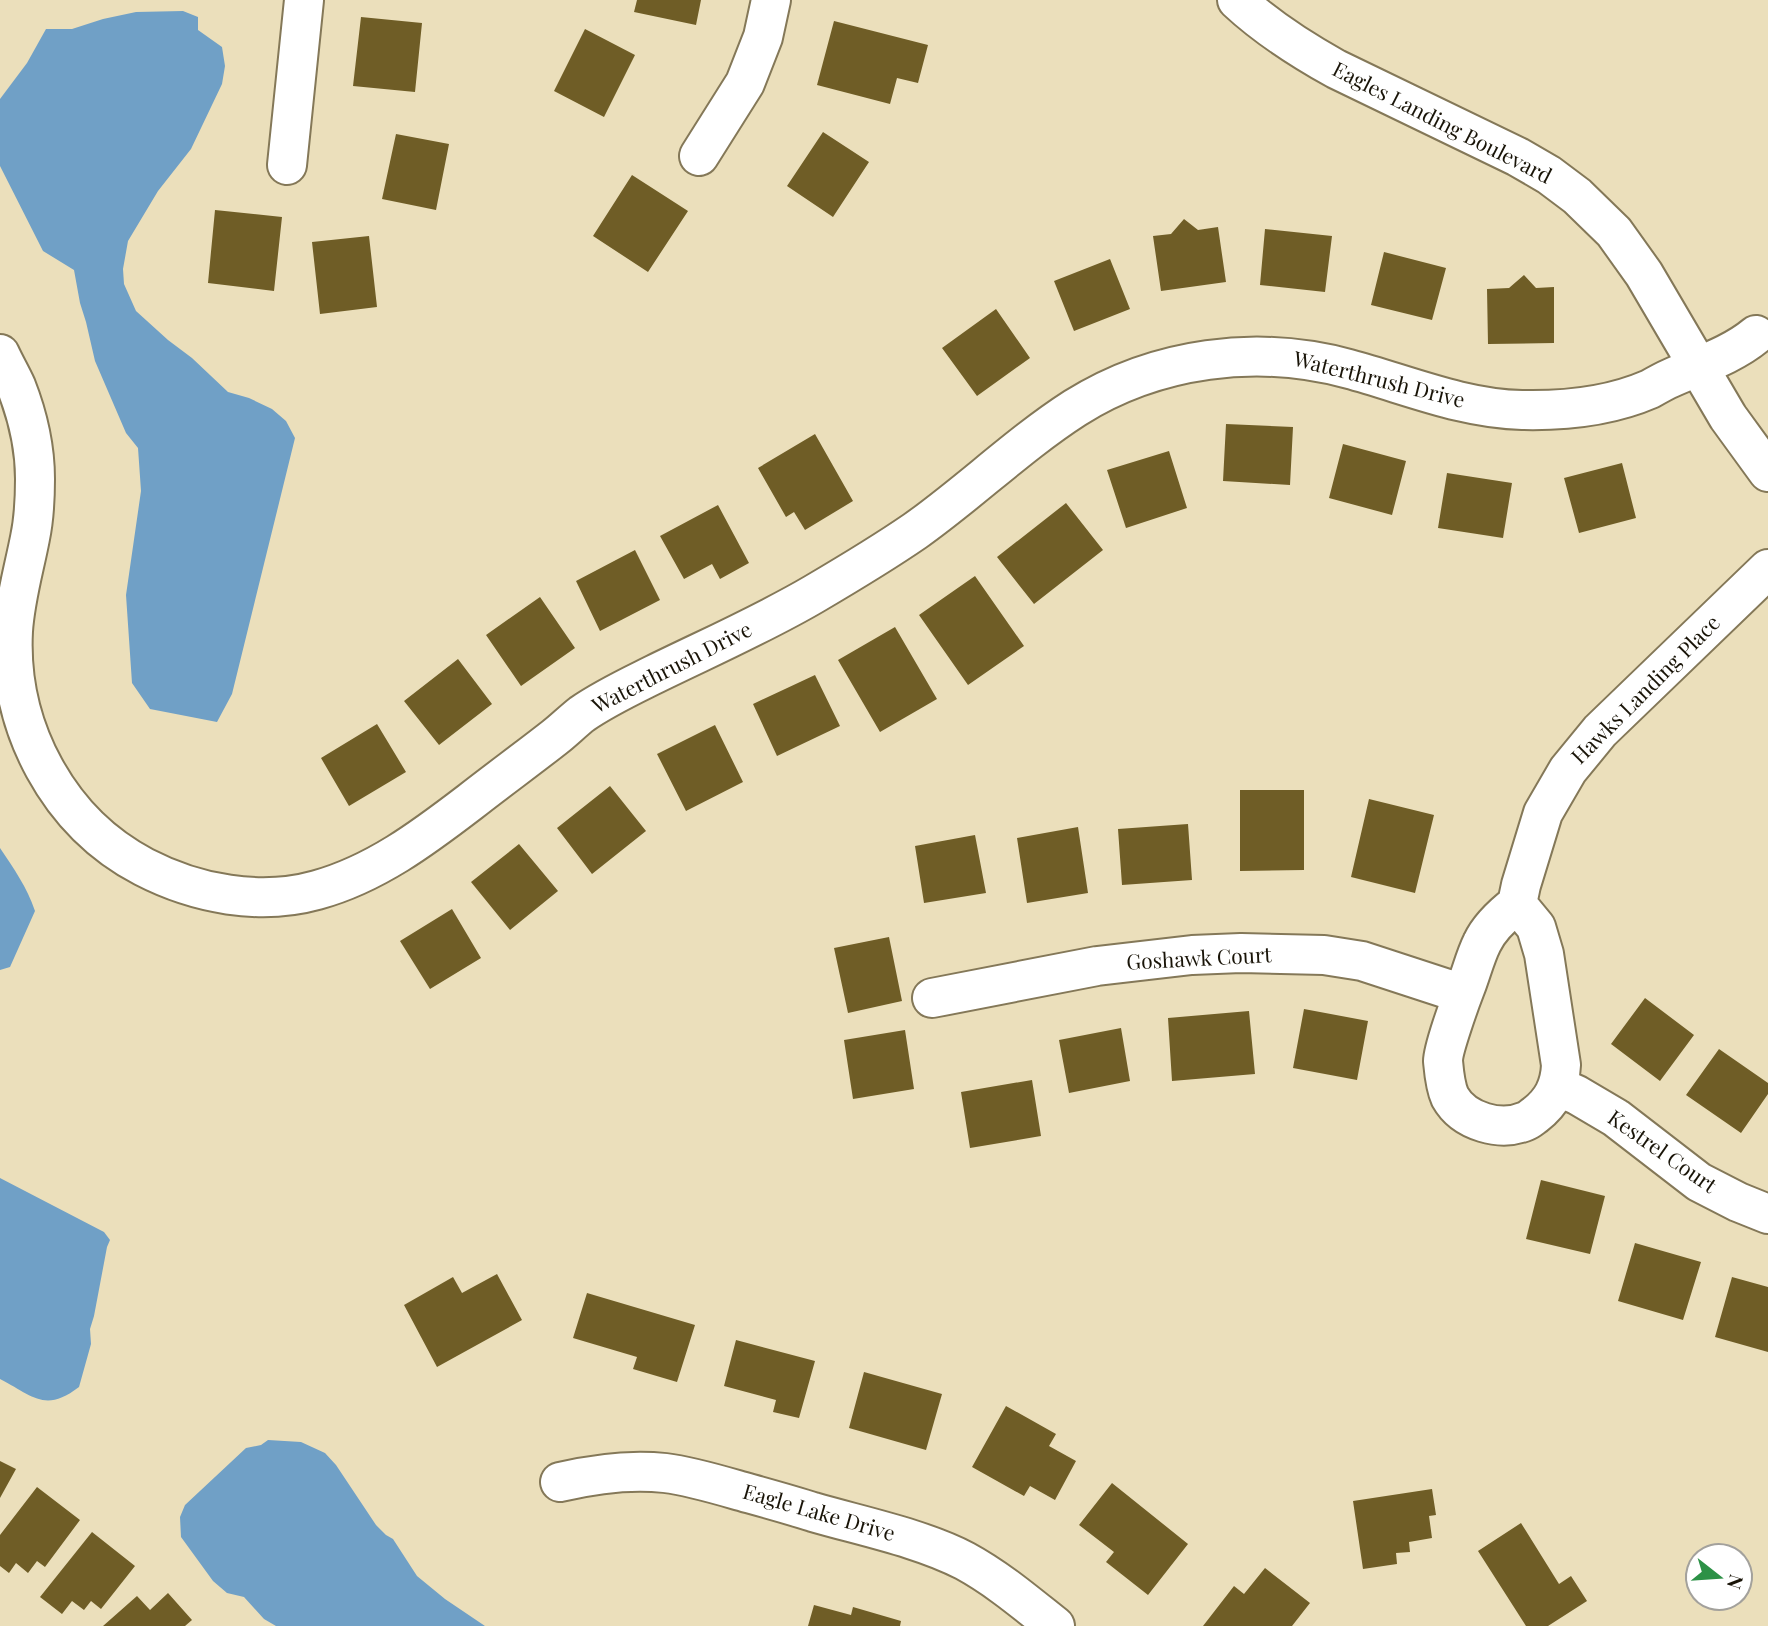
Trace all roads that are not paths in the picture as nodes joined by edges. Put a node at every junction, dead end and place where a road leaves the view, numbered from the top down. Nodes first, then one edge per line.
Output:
1 (304, 0) edge
2 (771, 0) edge
3 (1237, 0) edge
4 (699, 156) dead end
5 (287, 165) dead end
6 (1756, 335) dead end
7 (0, 354) edge
8 (1698, 366) junction
9 (14, 430) edge
10 (1768, 472) edge
11 (1768, 569) edge
12 (1517, 904) junction
13 (1463, 995) junction
14 (932, 998) dead end
15 (1557, 1086) junction
16 (1768, 1214) edge
17 (560, 1482) dead end
18 (1055, 1626) edge

1 - 5 street
2 - 4 street
3 - 8 street, Eagles Landing Boulevard
6 - 8 street, Waterthrush Drive
7 - 9 street, Waterthrush Drive
8 - 9 street, Waterthrush Drive
8 - 10 street, Eagles Landing Boulevard
11 - 12 street, Hawks Landing Place
12 - 13 street
12 - 15 street
13 - 14 street, Goshawk Court
13 - 15 street
15 - 16 street, Kestrel Court
17 - 18 street, Eagle Lake Drive

